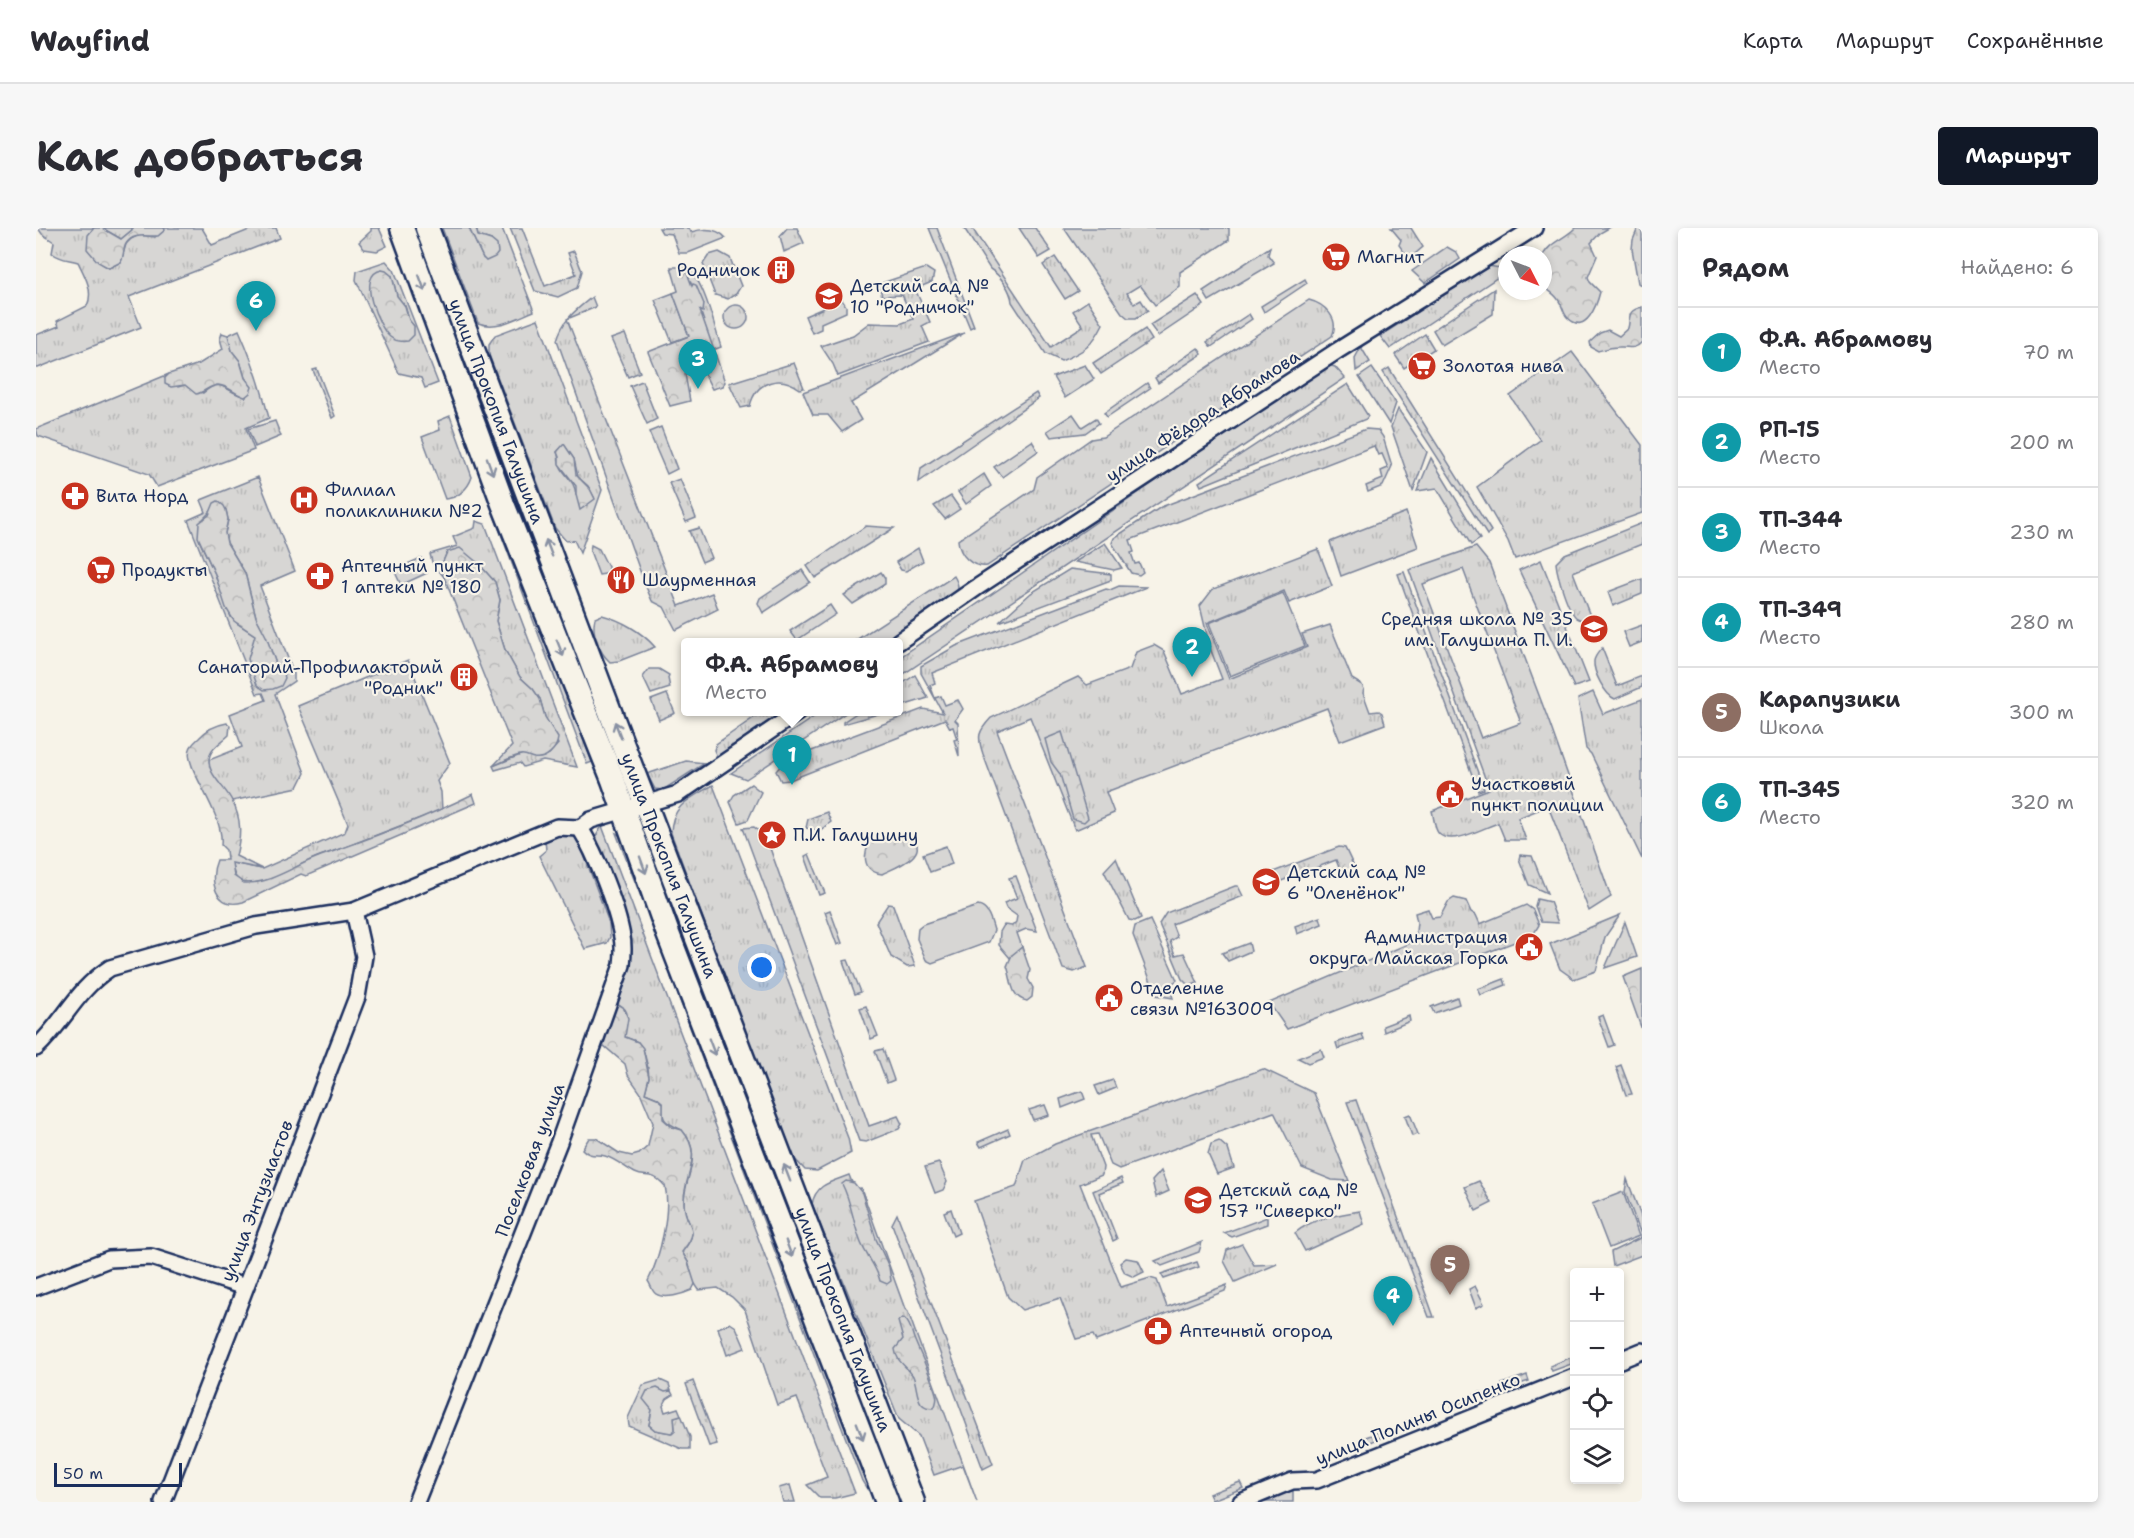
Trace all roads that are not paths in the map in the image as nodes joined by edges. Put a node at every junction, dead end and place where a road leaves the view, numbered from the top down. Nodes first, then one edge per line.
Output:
1 (402, 228) edge
2 (428, 228) edge
3 (1534, 228) edge
4 (903, 639) edge
5 (791, 716) edge
6 (647, 804) junction
7 (623, 810) junction
8 (580, 828) junction
9 (354, 911) junction
10 (36, 1048) edge
11 (36, 1287) edge
12 (244, 1287) junction
13 (1642, 1350) edge
14 (1624, 1357) edge
15 (1570, 1379) edge
16 (163, 1502) edge
17 (416, 1502) edge
18 (887, 1502) edge
19 (913, 1502) edge
20 (1240, 1502) edge

1 -> 7 main road, улица Прокопия Галушина
6 -> 2 main road, улица Прокопия Галушина
3 - 4 street, улица Фёдора Абрамова
5 - 6 street
6 - 7 street
19 -> 6 main road, улица Прокопия Галушина
7 - 8 street
7 -> 18 main road, улица Прокопия Галушина
8 - 9 street
8 - 17 street, Поселковая улица
9 - 10 street
9 - 12 street, улица Энтузиастов
11 - 12 street
12 - 16 street, улица Энтузиастов
13 - 14 street
15 - 20 street, улица Полины Осипенко

